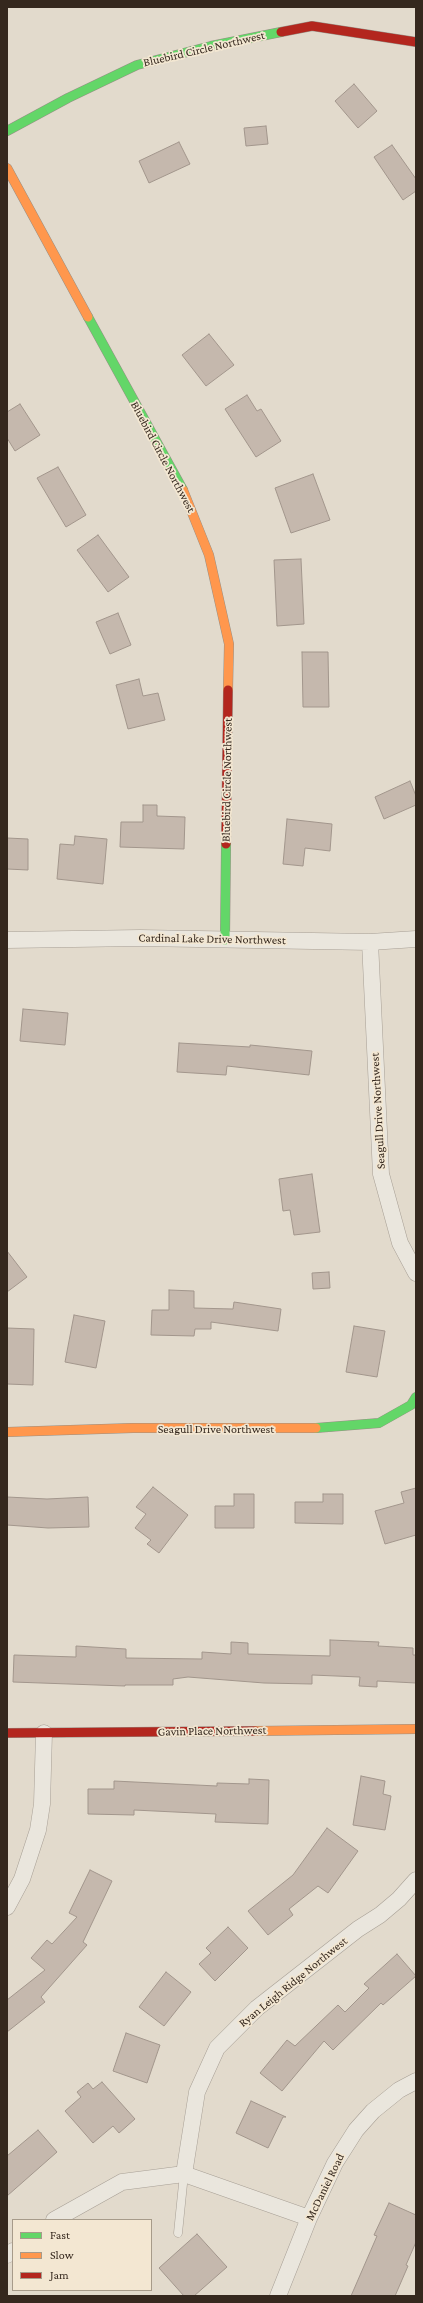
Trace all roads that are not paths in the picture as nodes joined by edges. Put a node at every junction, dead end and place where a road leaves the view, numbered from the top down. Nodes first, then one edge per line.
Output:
1 (416, 42) edge
2 (7, 132) edge
3 (7, 168) edge
4 (416, 939) edge
5 (7, 940) edge
6 (225, 940) junction
7 (370, 942) junction
8 (416, 1273) edge
9 (416, 1397) edge
10 (7, 1432) edge
11 (416, 1729) edge
12 (7, 1733) edge
13 (44, 1733) junction
14 (416, 1880) edge
15 (7, 1908) edge
16 (416, 2081) edge
17 (184, 2174) junction
18 (309, 2218) junction
19 (56, 2219) edge
20 (178, 2233) dead end
21 (278, 2296) edge

1 - 2 street, Bluebird Circle Northwest
3 - 6 street, Bluebird Circle Northwest
4 - 7 street, Cardinal Lake Drive Northwest
5 - 6 street, Cardinal Lake Drive Northwest
6 - 7 street, Cardinal Lake Drive Northwest
7 - 8 street, Seagull Drive Northwest
9 - 10 street, Seagull Drive Northwest
11 - 13 street, Gavin Place Northwest
12 - 13 street, Gavin Place Northwest
13 - 15 street
14 - 17 street, Ryan Leigh Ridge Northwest
16 - 18 street, McDaniel Road
17 - 18 street
17 - 19 street
17 - 20 lane
18 - 21 street, McDaniel Road

